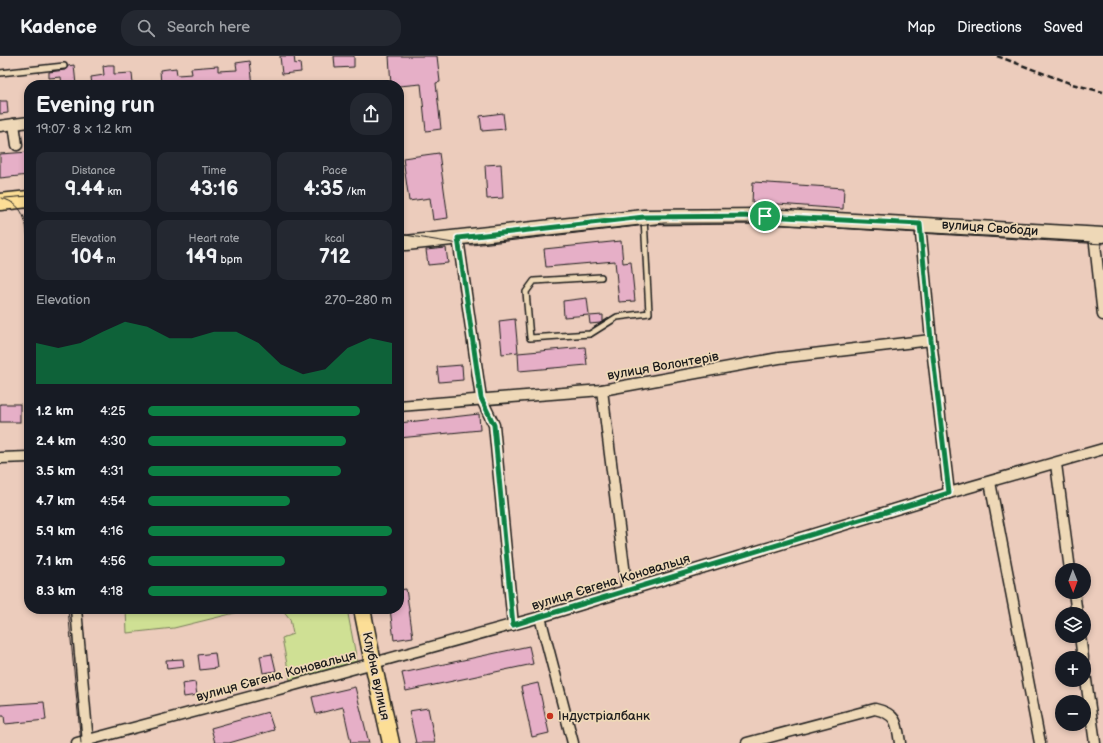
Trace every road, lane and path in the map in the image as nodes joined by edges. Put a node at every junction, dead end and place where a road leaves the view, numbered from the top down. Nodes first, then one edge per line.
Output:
1 (64, 66) dead end
2 (0, 73) edge
3 (24, 123) edge
4 (14, 124) junction
5 (0, 126) edge
6 (17, 145) dead end
7 (24, 200) edge
8 (0, 202) edge
9 (644, 217) junction
10 (920, 224) junction
11 (1098, 235) edge
12 (458, 238) junction
13 (404, 243) edge
14 (601, 277) dead end
15 (1103, 315) edge
16 (931, 340) junction
17 (602, 390) junction
18 (481, 398) junction
19 (404, 406) edge
20 (1103, 449) edge
21 (24, 457) edge
22 (0, 458) edge
23 (1056, 464) junction
24 (990, 482) junction
25 (949, 493) junction
26 (1069, 563) edge
27 (627, 591) junction
28 (76, 614) edge
29 (363, 614) edge
30 (540, 618) junction
31 (513, 625) junction
32 (373, 663) junction
33 (1087, 687) edge
34 (88, 741) edge
35 (77, 743) edge
36 (391, 743) edge
37 (573, 743) edge
38 (747, 743) edge
39 (900, 743) edge
40 (1040, 743) edge
41 (1095, 743) edge

1 - 2 lane
3 - 4 street
4 - 5 street
4 - 6 street
7 - 8 main road
9 - 10 street, вулиця Свободи
9 - 12 street, вулиця Свободи
9 - 14 lane
10 - 11 street, вулиця Свободи
10 - 16 street
11 - 15 street
12 - 13 street, вулиця Свободи
12 - 18 street
16 - 17 street, вулиця Волонтерів
16 - 25 street
17 - 18 street, вулиця Волонтерів
17 - 27 street
18 - 19 street, вулиця Волонтерів
18 - 31 street
20 - 23 street, вулиця Євгена Коновальця
21 - 22 street
23 - 24 street, вулиця Євгена Коновальця
23 - 26 street
24 - 25 street, вулиця Євгена Коновальця
24 - 40 street
25 - 27 street, вулиця Євгена Коновальця
27 - 30 street, вулиця Євгена Коновальця
28 - 34 street
29 - 32 main road, Клубна вулиця
30 - 31 street, вулиця Євгена Коновальця
30 - 37 street
31 - 32 street, вулиця Євгена Коновальця
32 - 34 street, вулиця Євгена Коновальця
32 - 36 main road, Клубна вулиця
33 - 41 street
34 - 35 street, вулиця Євгена Коновальця
38 - 39 street

